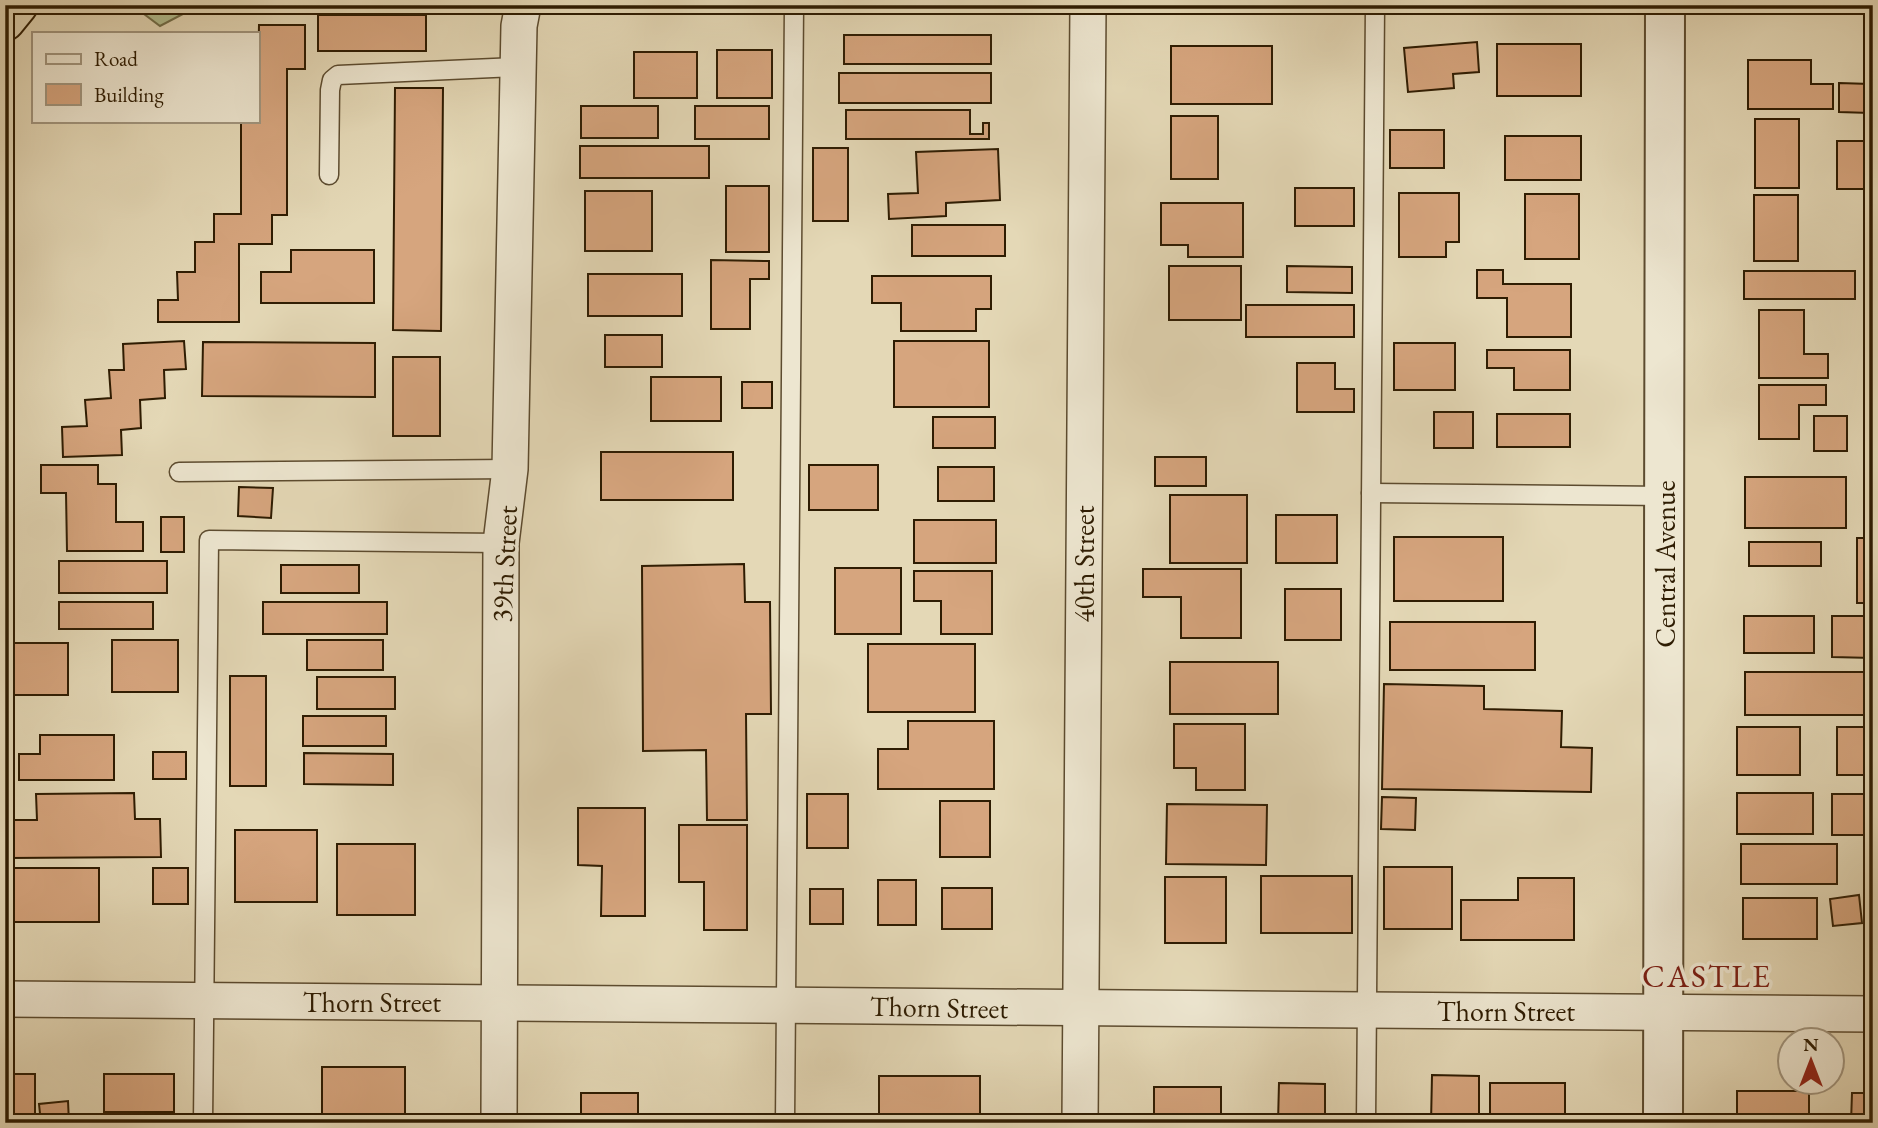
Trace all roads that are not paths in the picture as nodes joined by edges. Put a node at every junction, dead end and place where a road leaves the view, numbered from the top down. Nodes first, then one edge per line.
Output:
1 (18, 5) edge
2 (523, 5) edge
3 (794, 5) edge
4 (1088, 5) edge
5 (1376, 5) edge
6 (1665, 5) edge
7 (5, 20) edge
8 (518, 67) junction
9 (329, 175) dead end
10 (510, 469) junction
11 (179, 472) dead end
12 (1371, 494) junction
13 (1665, 496) junction
14 (501, 543) junction
15 (5, 999) edge
16 (204, 1001) junction
17 (498, 1003) junction
18 (785, 1005) junction
19 (1081, 1008) junction
20 (1367, 1010) junction
21 (1664, 1013) junction
22 (1873, 1014) edge
23 (203, 1123) edge
24 (499, 1123) edge
25 (785, 1123) edge
26 (1080, 1123) edge
27 (1366, 1123) edge
28 (1663, 1123) edge

1 - 7 highway
2 - 8 street, 39th Street
3 - 18 lane
4 - 19 street, 40th Street
5 - 12 lane
6 - 13 street, Central Avenue
8 - 9 lane
8 - 10 street, 39th Street
10 - 11 lane
10 - 14 street, 39th Street
12 - 13 lane
12 - 20 lane
13 - 21 street, Central Avenue
14 - 16 lane
14 - 17 street, 39th Street
15 - 16 street, Thorn Street
16 - 17 street, Thorn Street
16 - 23 lane
17 - 18 street, Thorn Street
17 - 24 street, 39th Street
18 - 19 street, Thorn Street
18 - 25 lane
19 - 20 street, Thorn Street
19 - 26 street, 40th Street
20 - 21 street, Thorn Street
20 - 27 lane
21 - 22 street, Thorn Street
21 - 28 street, Central Avenue

